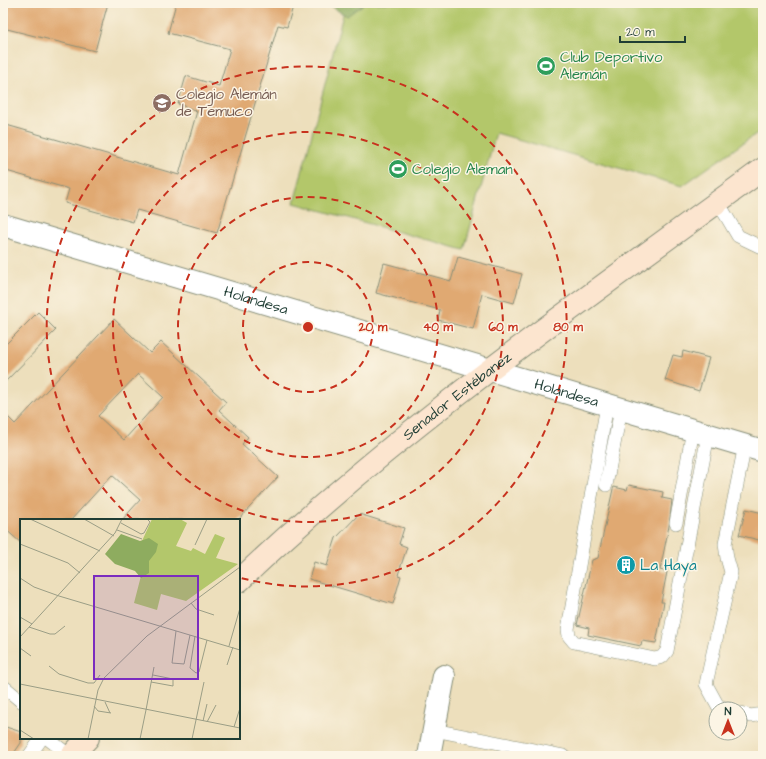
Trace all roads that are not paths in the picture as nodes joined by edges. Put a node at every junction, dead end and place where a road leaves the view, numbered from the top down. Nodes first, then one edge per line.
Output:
1 (763, 169) edge
2 (718, 202) junction
3 (3, 225) edge
4 (763, 248) edge
5 (490, 370) junction
6 (614, 407) junction
7 (701, 432) junction
8 (754, 448) edge
9 (606, 486) dead end
10 (676, 523) dead end
11 (240, 580) edge
12 (444, 676) dead end
13 (3, 686) edge
14 (20, 699) edge
15 (715, 701) edge
16 (763, 714) edge
17 (748, 715) edge
18 (434, 730) junction
19 (41, 739) edge
20 (48, 739) edge
21 (87, 739) edge
22 (29, 756) edge
23 (71, 756) edge
24 (429, 756) edge
25 (564, 756) edge

1 - 2 main road, Senador Estébanez
2 - 4 lane
2 - 5 main road, Senador Estébanez
3 - 5 street, Holandesa
5 - 6 street, Holandesa
5 - 11 main road, Senador Estébanez
6 - 7 street, Holandesa
6 - 7 lane
6 - 9 lane
7 - 8 street, Holandesa
7 - 10 lane
8 - 15 lane
12 - 18 street
13 - 14 lane
16 - 17 lane
18 - 24 street
18 - 25 lane
19 - 22 lane
20 - 23 lane
21 - 23 main road

